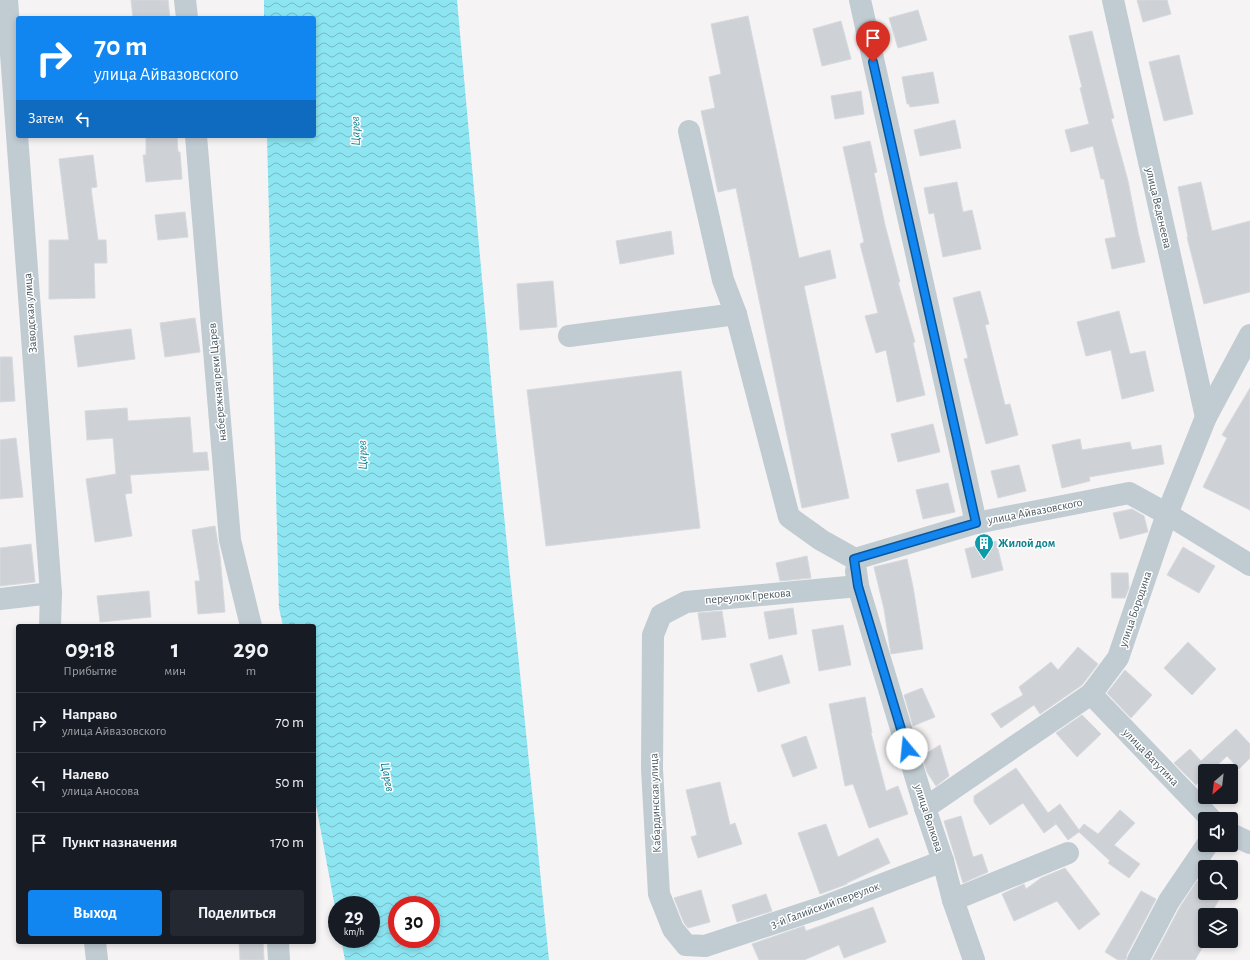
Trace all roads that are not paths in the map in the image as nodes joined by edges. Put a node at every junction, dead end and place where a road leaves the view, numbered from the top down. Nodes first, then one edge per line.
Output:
1 (7, 0) edge
2 (185, 0) edge
3 (860, 0) edge
4 (1113, 0) edge
5 (187, 16) edge
6 (16, 121) edge
7 (689, 131) dead end
8 (17, 138) edge
9 (196, 138) edge
10 (736, 314) junction
11 (1250, 335) edge
12 (569, 336) dead end
13 (1206, 417) junction
14 (1168, 514) junction
15 (976, 523) junction
16 (854, 559) junction
17 (1250, 565) edge
18 (858, 586) junction
19 (51, 593) junction
20 (0, 599) edge
21 (50, 624) edge
22 (251, 624) edge
23 (653, 634) joint
24 (1091, 694) junction
25 (925, 808) junction
26 (1204, 812) edge
27 (1238, 837) edge
28 (1250, 843) edge
29 (1202, 852) edge
30 (1068, 853) dead end
31 (943, 861) junction
32 (953, 900) junction
33 (95, 944) edge
34 (278, 944) edge
35 (706, 946) joint
36 (97, 960) edge
37 (279, 960) edge
38 (974, 960) edge
39 (1138, 960) edge

1 - 6 street, Заводская улица
2 - 5 street
3 - 15 street
4 - 13 street, улица Веденеева
7 - 10 street
8 - 19 street, Заводская улица
9 - 22 street, набережная реки Царев
10 - 12 street
10 - 16 street
11 - 13 street, улица Бородина
13 - 14 street, улица Бородина
14 - 15 street, улица Айвазовского
14 - 17 street, улица Айвазовского
14 - 24 street, улица Бородина
15 - 16 street, улица Айвазовского
16 - 18 street, улица Волкова
18 - 23 street, переулок Грекова
18 - 25 street, улица Волкова
19 - 20 street
19 - 21 street, Заводская улица
23 - 35 street, Кабардинская улица
24 - 25 street, улица Бородина
24 - 26 street, улица Ватутина
25 - 31 street, улица Волкова
27 - 28 street
29 - 39 street
30 - 32 street
31 - 32 street, улица Волкова
31 - 35 street, 3-й Галийский переулок
32 - 38 street, улица Волкова
33 - 36 street
34 - 37 street

